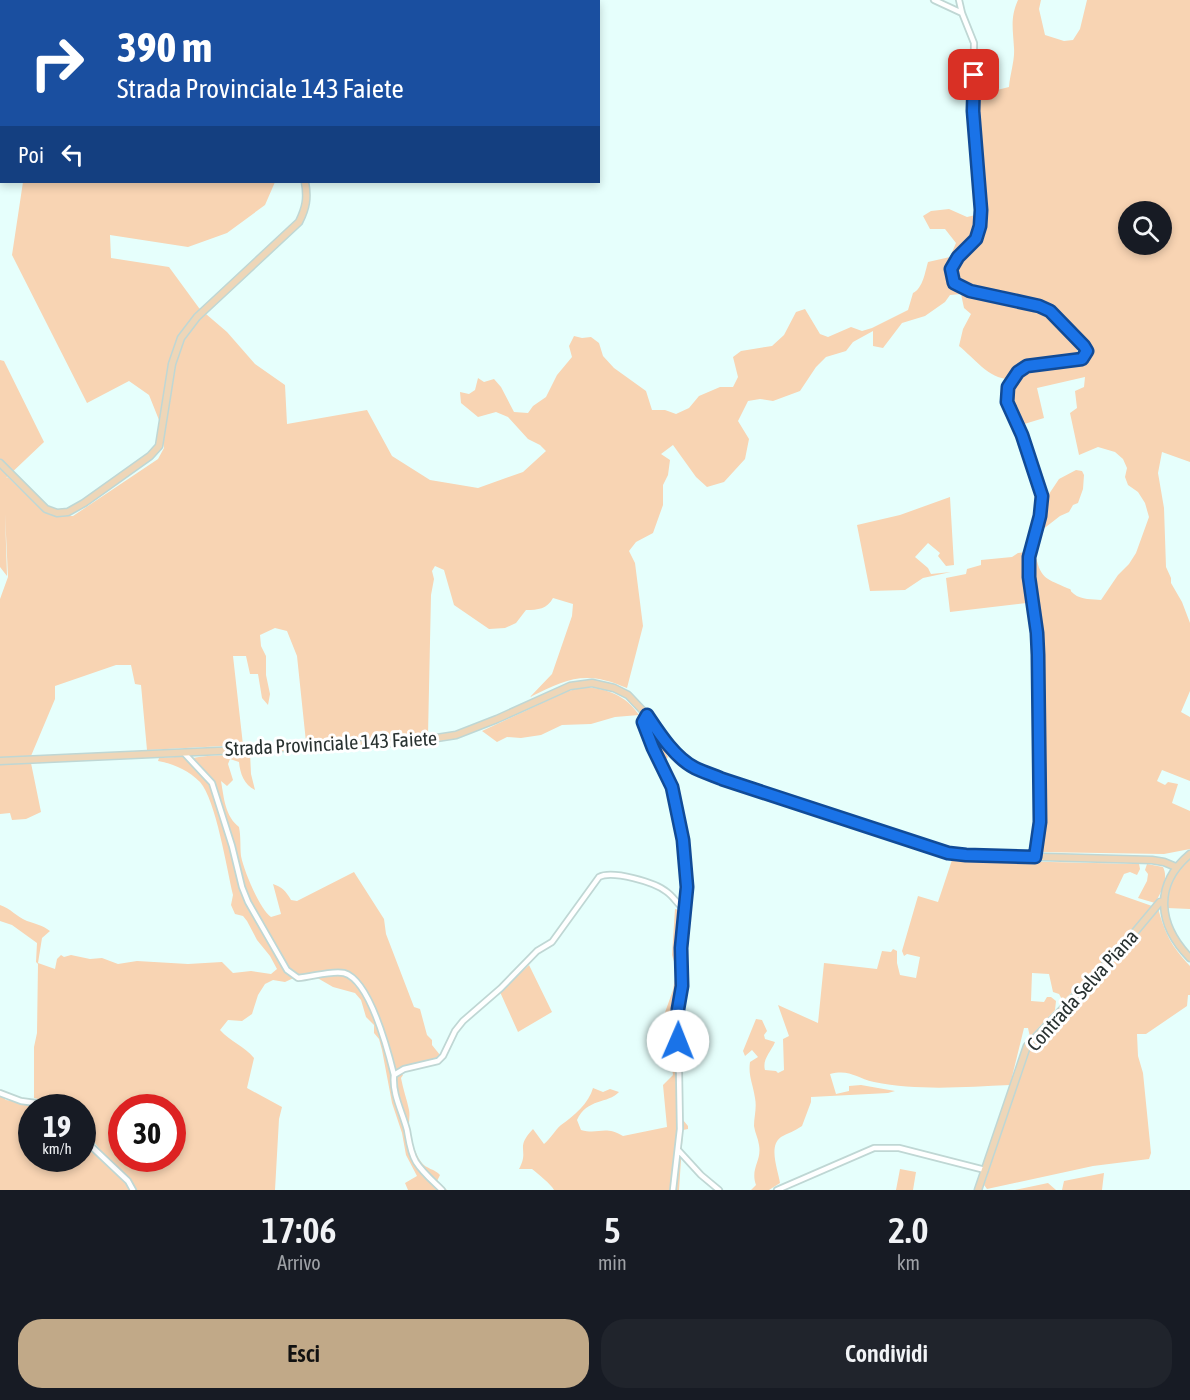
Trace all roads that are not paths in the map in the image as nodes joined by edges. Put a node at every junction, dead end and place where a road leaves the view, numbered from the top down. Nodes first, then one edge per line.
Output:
1 (934, 0) edge
2 (959, 0) edge
3 (962, 13) junction
4 (305, 183) edge
5 (0, 463) edge
6 (647, 715) junction
7 (184, 753) junction
8 (0, 761) edge
9 (1190, 854) edge
10 (1035, 857) junction
11 (1176, 867) junction
12 (1164, 901) junction
13 (684, 909) junction
14 (1190, 958) edge
15 (394, 1075) junction
16 (0, 1093) edge
17 (18, 1100) edge
18 (96, 1150) edge
19 (679, 1151) junction
20 (985, 1170) junction
21 (133, 1190) edge
22 (442, 1190) edge
23 (673, 1190) edge
24 (719, 1190) edge
25 (777, 1190) edge
26 (978, 1190) edge

1 - 3 street
2 - 3 street
3 - 10 street
4 - 5 main road
6 - 7 main road, Strada Provinciale 143 Faiete
6 - 10 main road, Strada Provinciale 143 Faiete
6 - 13 street
7 - 8 main road, Strada Provinciale 143 Faiete
7 - 15 street
9 - 11 main road
10 - 11 main road, Strada Provinciale 143 Faiete
11 - 12 main road
12 - 14 main road
12 - 20 main road, Contrada Selva Piana
13 - 15 street
13 - 19 street
15 - 22 street
16 - 17 street
18 - 21 street
19 - 23 street
19 - 24 street
20 - 25 street
20 - 26 main road, Contrada Selva Piana

